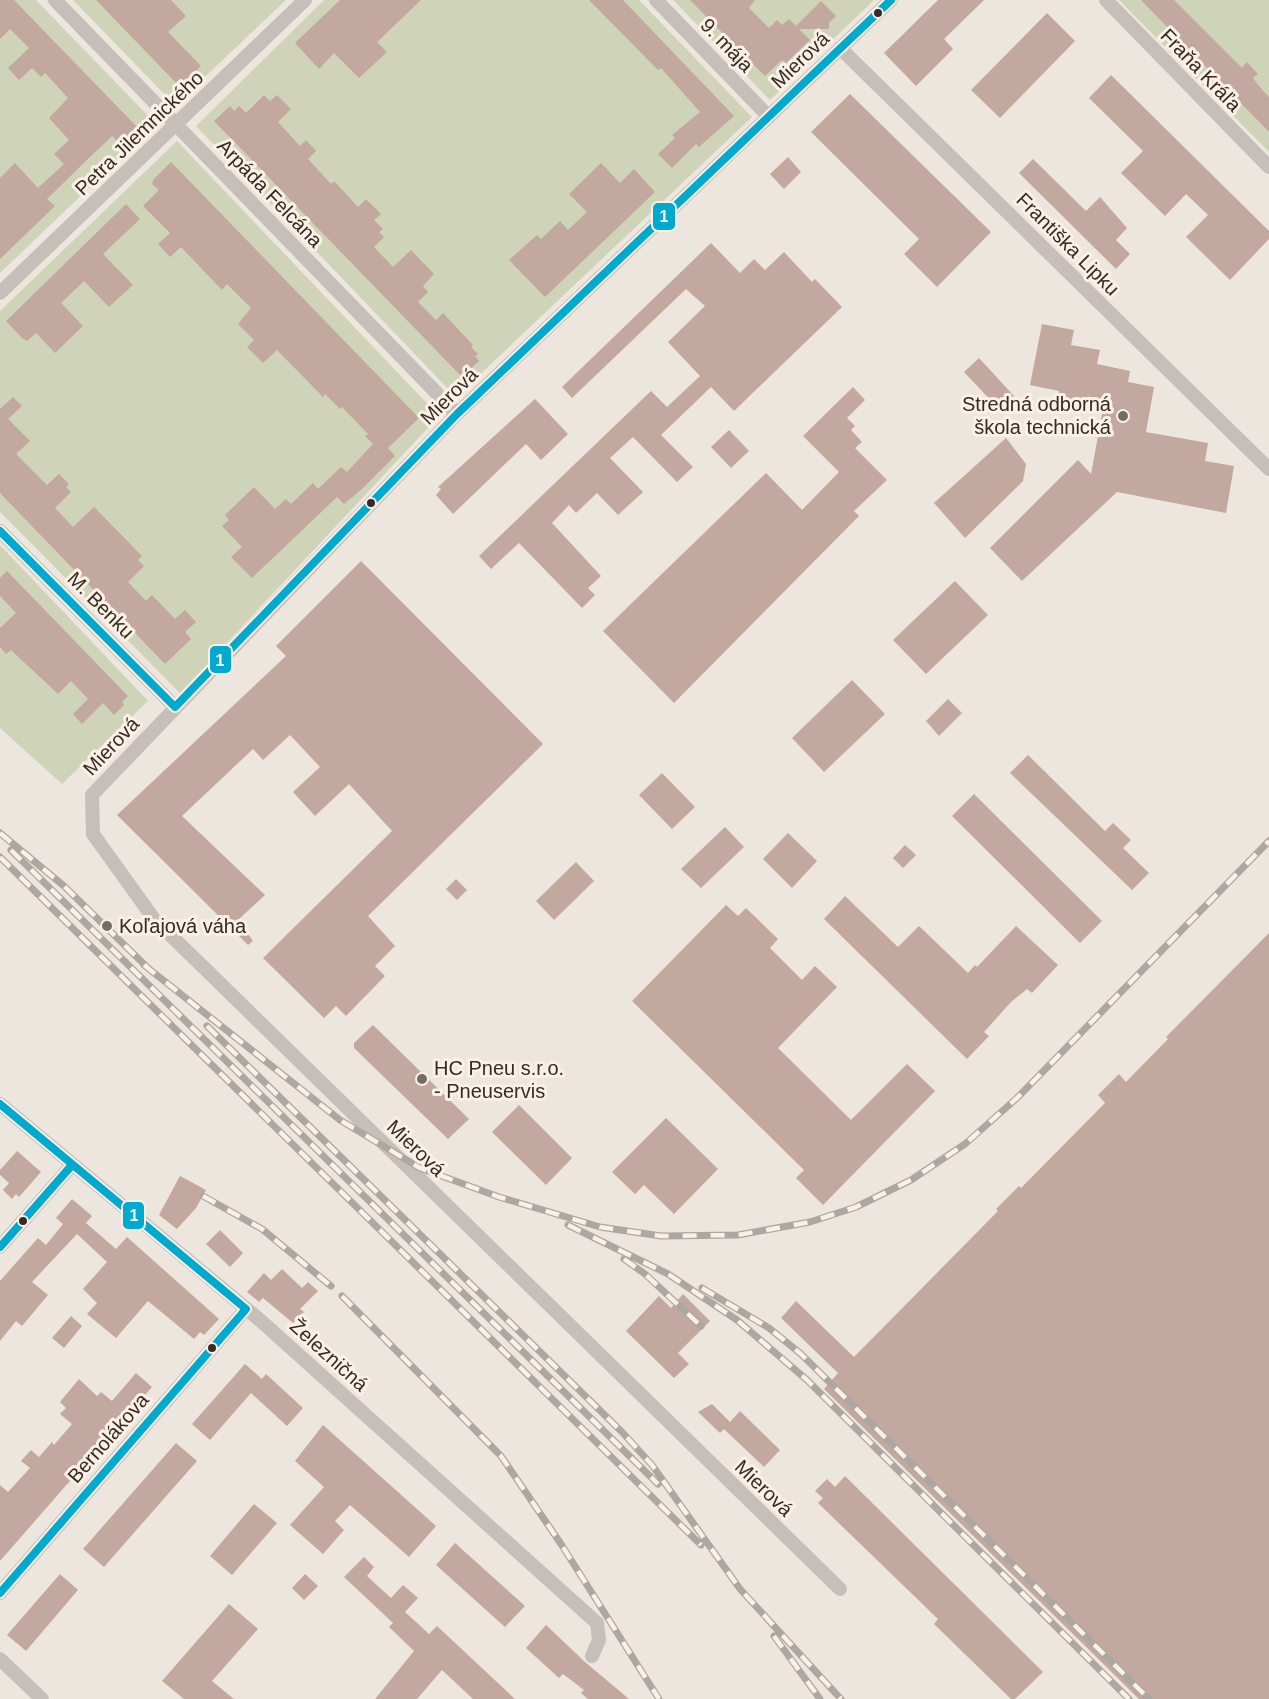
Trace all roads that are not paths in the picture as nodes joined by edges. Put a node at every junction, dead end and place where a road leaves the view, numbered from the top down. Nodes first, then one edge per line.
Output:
1 (55, 0) edge
2 (305, 0) edge
3 (656, 0) edge
4 (891, 0) edge
5 (1106, 0) edge
6 (840, 48) junction
7 (769, 117) junction
8 (176, 125) junction
9 (1269, 167) edge
10 (0, 293) edge
11 (457, 414) junction
12 (1269, 469) edge
13 (0, 531) edge
14 (175, 707) junction
15 (0, 1104) edge
16 (72, 1165) junction
17 (0, 1247) edge
18 (246, 1309) junction
19 (840, 1589) dead end
20 (0, 1593) edge
21 (592, 1656) dead end
22 (0, 1659) edge
23 (42, 1699) edge

1 - 8 street, Arpáda Felcána
2 - 8 street, Petra Jilemnického
3 - 7 street, 9. mája
4 - 6 street, Mierová
5 - 9 street, Fraňa Kráľa
6 - 7 street, Mierová
6 - 12 street, Františka Lipku
7 - 11 street, Mierová
8 - 10 street, Petra Jilemnického
8 - 11 street, Arpáda Felcána
11 - 14 street, Mierová
13 - 14 street, M. Benku
14 - 19 street, Mierová
15 - 16 street, Železničná
16 - 17 street
16 - 18 street, Železničná
18 - 20 street, Bernolákova
18 - 21 street, Železničná
22 - 23 street

